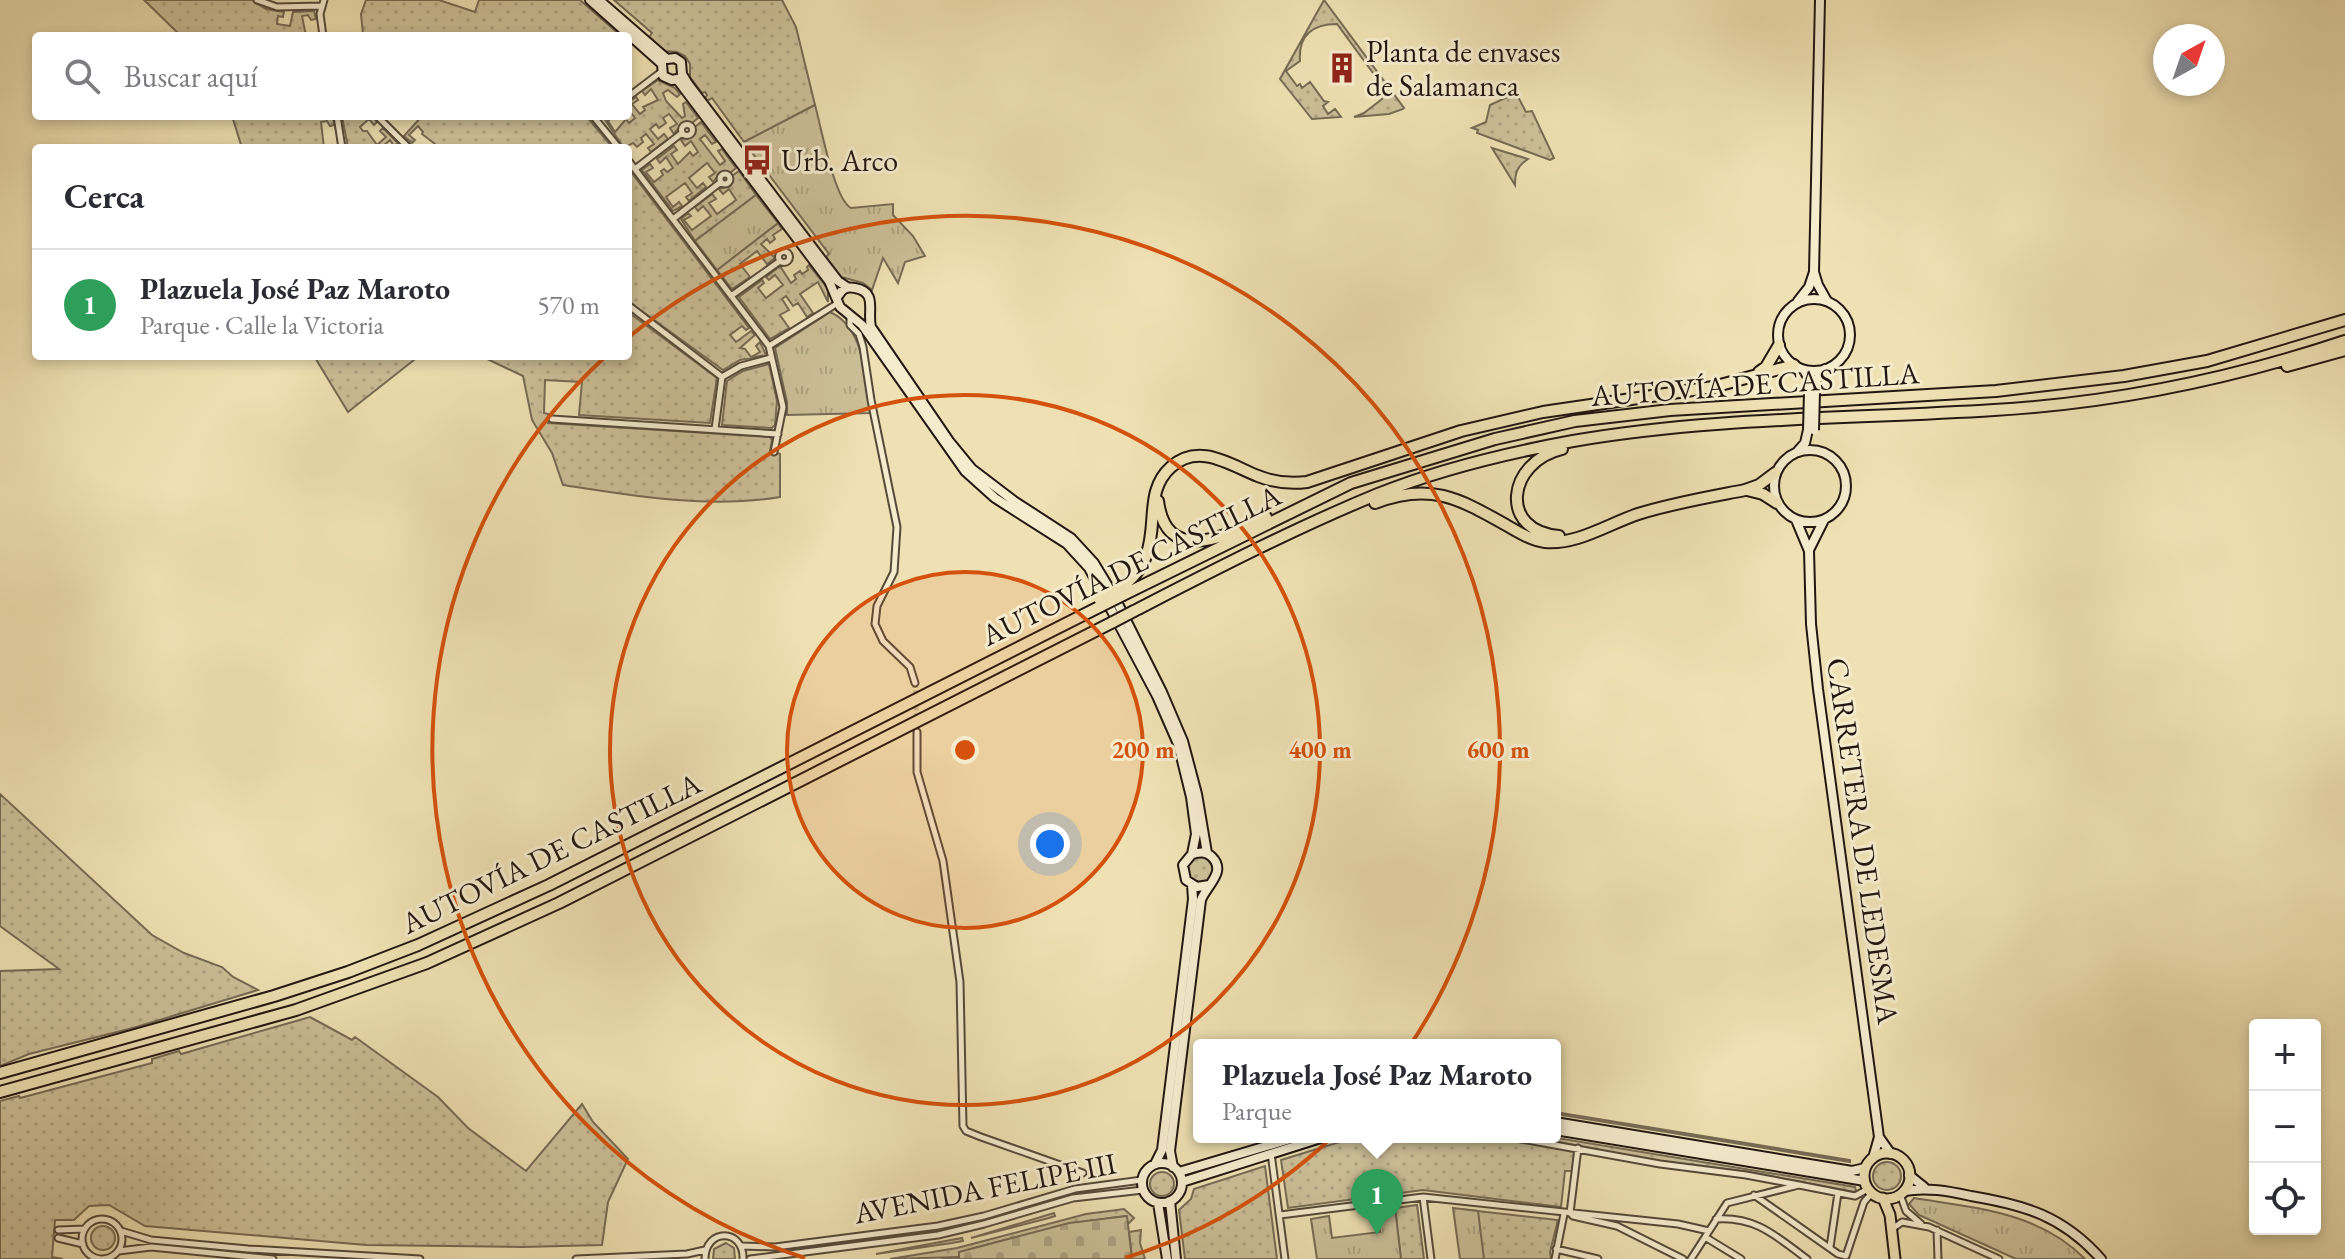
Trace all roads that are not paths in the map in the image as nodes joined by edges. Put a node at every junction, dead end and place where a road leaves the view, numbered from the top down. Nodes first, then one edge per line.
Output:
1 (257, 0) edge
2 (590, 0) edge
3 (599, 0) edge
4 (1820, 0) edge
5 (322, 3) edge
6 (323, 32) edge
7 (626, 32) edge
8 (631, 32) edge
9 (632, 34) edge
10 (632, 37) edge
11 (663, 65) junction
12 (679, 76) junction
13 (632, 93) edge
14 (338, 120) edge
15 (381, 120) edge
16 (600, 120) edge
17 (682, 133) dead end
18 (341, 144) edge
19 (405, 144) edge
20 (616, 144) edge
21 (632, 165) edge
22 (635, 169) junction
23 (721, 182) dead end
24 (673, 219) junction
25 (780, 261) dead end
26 (1814, 272) junction
27 (847, 287) junction
28 (731, 296) junction
29 (838, 300) junction
30 (1798, 301) junction
31 (1827, 301) junction
32 (632, 308) edge
33 (869, 312) junction
34 (853, 318) junction
35 (2345, 320) edge
36 (2345, 341) edge
37 (1779, 345) junction
38 (769, 346) junction
39 (2345, 350) edge
40 (771, 358) junction
41 (1799, 368) junction
42 (1825, 369) junction
43 (2238, 373) junction
44 (722, 377) junction
45 (1748, 378) junction
46 (1812, 392) junction
47 (552, 419) dead end
48 (715, 429) junction
49 (1811, 430) junction
50 (778, 434) junction
51 (1618, 434) junction
52 (1495, 439) junction
53 (774, 452) dead end
54 (1798, 452) junction
55 (1822, 452) junction
56 (1775, 473) junction
57 (1745, 490) junction
58 (1157, 492) junction
59 (1777, 503) junction
60 (1796, 520) junction
61 (1824, 520) junction
62 (1600, 528) junction
63 (1272, 541) junction
64 (1809, 551) junction
65 (1121, 591) junction
66 (915, 683) tunnel mouth
67 (917, 732) tunnel mouth
68 (1207, 853) junction
69 (1192, 854) junction
70 (1192, 885) junction
71 (1209, 885) junction
72 (0, 1073) edge
73 (0, 1092) edge
74 (1561, 1123) edge
75 (1561, 1131) edge
76 (1879, 1137) junction
77 (1284, 1143) edge
78 (1298, 1143) edge
79 (1547, 1143) edge
80 (1578, 1148) junction
81 (1268, 1150) junction
82 (1891, 1154) junction
83 (1873, 1158) junction
84 (1155, 1164) junction
85 (1865, 1168) junction
86 (1083, 1173) dead end
87 (1178, 1174) junction
88 (1909, 1175) junction
89 (1143, 1185) junction
90 (1799, 1185) junction
91 (1924, 1187) junction
92 (1868, 1188) junction
93 (1838, 1193) junction
94 (1901, 1193) junction
95 (1753, 1194) junction
96 (1423, 1197) junction
97 (1883, 1198) junction
98 (1170, 1201) junction
99 (1158, 1203) junction
100 (1567, 1213) junction
101 (1280, 1215) junction
102 (1890, 1215) junction
103 (1716, 1219) junction
104 (1922, 1225) junction
105 (85, 1229) junction
106 (1892, 1229) junction
107 (58, 1230) dead end
108 (1937, 1230) junction
109 (121, 1231) junction
110 (1707, 1234) junction
111 (58, 1238) dead end
112 (83, 1244) junction
113 (742, 1246) junction
114 (1829, 1248) junction
115 (1556, 1249) junction
116 (705, 1250) junction
117 (119, 1251) junction
118 (1836, 1256) edge
119 (91, 1257) edge
120 (110, 1258) edge
121 (273, 1259) edge
122 (420, 1259) edge
123 (576, 1259) edge
124 (705, 1259) edge
125 (743, 1259) edge
126 (750, 1259) edge
127 (1167, 1259) edge
128 (1176, 1259) edge
129 (1285, 1259) edge
130 (1431, 1259) edge
131 (1555, 1259) edge
132 (1598, 1259) edge
133 (1683, 1259) edge
134 (1691, 1259) edge
135 (1741, 1259) edge
136 (1807, 1259) edge
137 (1895, 1259) edge
138 (1938, 1259) edge
139 (1999, 1259) edge
140 (2101, 1259) edge

1 - 5 street
2 - 7 main road
3 - 8 main road
4 - 26 main road
5 - 6 street
9 - 11 main road
10 - 11 main road
11 - 12 main road
11 - 12 main road
11 - 13 street
12 - 27 main road
12 - 29 main road
14 - 18 street
15 - 19 street
16 - 20 street
17 - 22 street
21 - 22 street
22 - 24 street
23 - 24 street
24 - 28 street
25 - 28 street
26 - 30 main road
26 - 31 main road
27 - 29 main road
27 - 33 main road
28 - 38 street
29 - 34 main road
29 - 38 street
30 - 31 main road
30 - 37 main road
31 - 42 main road
32 - 44 street
33 - 34 main road
33 - 68 main road
34 - 66 street
34 - 69 main road
35 - 52 highway, AUTOVÍA DE CASTILLA
36 - 43 highway, AUTOVÍA DE CASTILLA
37 - 41 main road
37 - 45 highway
38 - 40 street
39 - 43 highway
40 - 44 street
40 - 50 street
41 - 42 main road
41 - 45 highway
41 - 46 main road
42 - 46 main road
43 - 51 highway, AUTOVÍA DE CASTILLA
44 - 48 street
45 - 58 highway
46 - 49 main road, bridge
47 - 48 street
48 - 50 street
49 - 54 main road
49 - 55 main road
50 - 53 street
51 - 62 highway
51 - 63 highway, AUTOVÍA DE CASTILLA
52 - 58 highway
52 - 65 highway, AUTOVÍA DE CASTILLA
54 - 55 main road
54 - 56 main road
55 - 61 main road
56 - 57 highway
56 - 59 main road
57 - 59 highway
57 - 62 highway
58 - 65 highway
59 - 60 main road
60 - 61 main road
60 - 64 main road, CARRETERA DE LEDESMA
61 - 64 main road, CARRETERA DE LEDESMA
62 - 63 highway
63 - 73 highway, AUTOVÍA DE CASTILLA, bridge
64 - 76 main road, CARRETERA DE LEDESMA
65 - 72 highway, AUTOVÍA DE CASTILLA, bridge
67 - 86 street
68 - 69 main road
68 - 71 main road
69 - 70 main road
70 - 71 main road
70 - 84 main road
71 - 87 main road
74 - 85 main road
75 - 92 main road
76 - 82 main road, CARRETERA DE LEDESMA
76 - 83 main road, CARRETERA DE LEDESMA
77 - 81 main road
78 - 81 main road
79 - 80 street
80 - 90 street
80 - 100 street
81 - 87 main road
81 - 101 street
82 - 83 highway
82 - 88 highway
83 - 85 highway
84 - 87 main road
84 - 89 main road
85 - 92 highway
87 - 98 main road
88 - 91 main road
88 - 94 highway
89 - 99 main road
89 - 113 street, AVENIDA FELIPE III
89 - 126 street, AVENIDA FELIPE III
90 - 93 street
90 - 95 street
91 - 94 main road
91 - 140 main road
92 - 93 street
92 - 97 highway
92 - 118 street
93 - 114 street
94 - 97 highway
94 - 102 highway
94 - 104 street
95 - 103 street
95 - 114 street
96 - 100 street
96 - 101 street
96 - 130 street
97 - 102 highway
98 - 99 main road
98 - 128 main road
99 - 127 main road
100 - 110 street
100 - 115 street
100 - 133 street
101 - 129 street
102 - 106 highway
103 - 110 street
103 - 136 street
104 - 106 street
104 - 108 street
105 - 107 street
105 - 109 street
105 - 112 street
106 - 137 highway
108 - 138 street
108 - 139 street
109 - 117 street
109 - 122 street
110 - 134 street
110 - 135 street
111 - 112 street
112 - 119 street
113 - 116 street, AVENIDA FELIPE III
113 - 125 street
114 - 118 street
115 - 131 street
115 - 132 street
116 - 123 street
116 - 124 street
117 - 120 street
117 - 121 street
119 - 120 street

